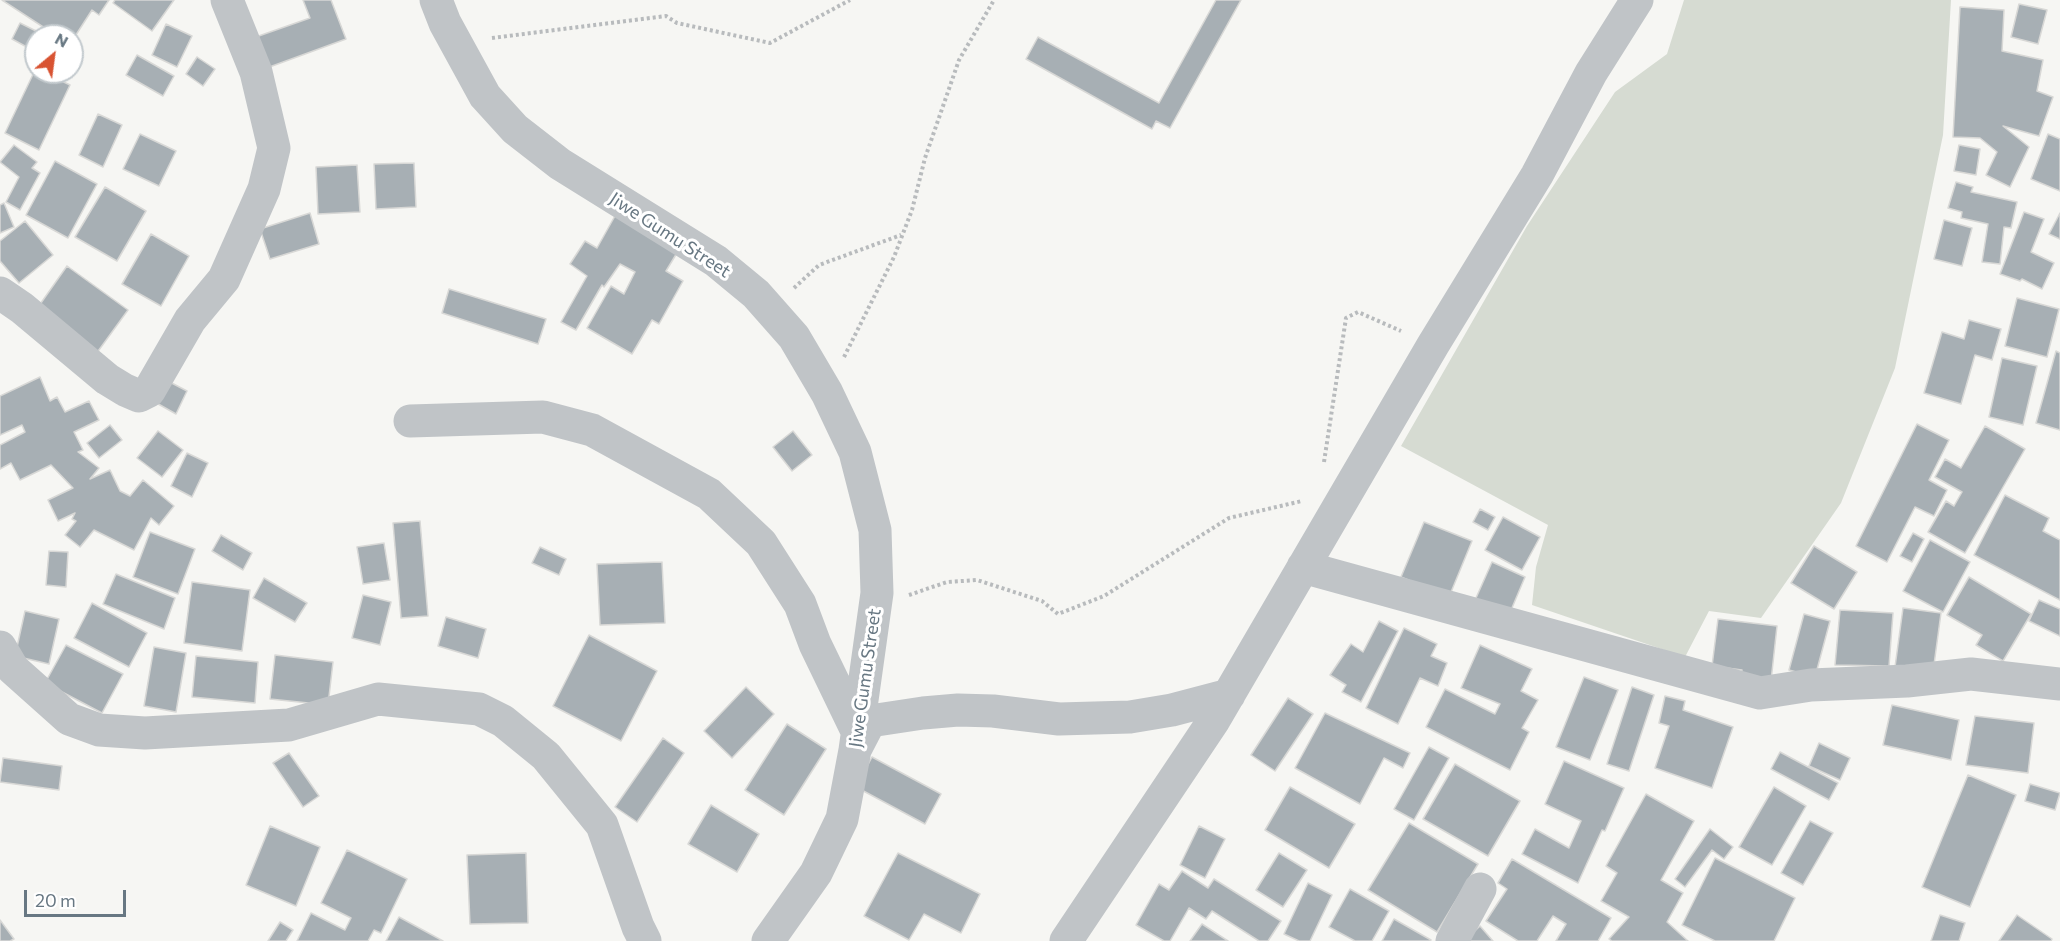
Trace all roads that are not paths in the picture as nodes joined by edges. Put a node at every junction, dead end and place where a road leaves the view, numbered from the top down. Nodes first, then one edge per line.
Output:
1 (227, 0) edge
2 (436, 0) edge
3 (1637, 0) edge
4 (0, 293) edge
5 (410, 421) dead end
6 (1303, 567) junction
7 (0, 647) edge
8 (2060, 684) edge
9 (1228, 695) junction
10 (856, 741) junction
11 (1480, 889) dead end
12 (645, 941) edge
13 (768, 941) edge
14 (1066, 941) edge
15 (1452, 941) edge

1 - 4 street
2 - 10 street, Jiwe Gumu Street
3 - 6 street
5 - 10 street
6 - 8 street
6 - 9 street
7 - 12 street
9 - 10 street
9 - 14 street
10 - 13 street, Jiwe Gumu Street
11 - 15 street

